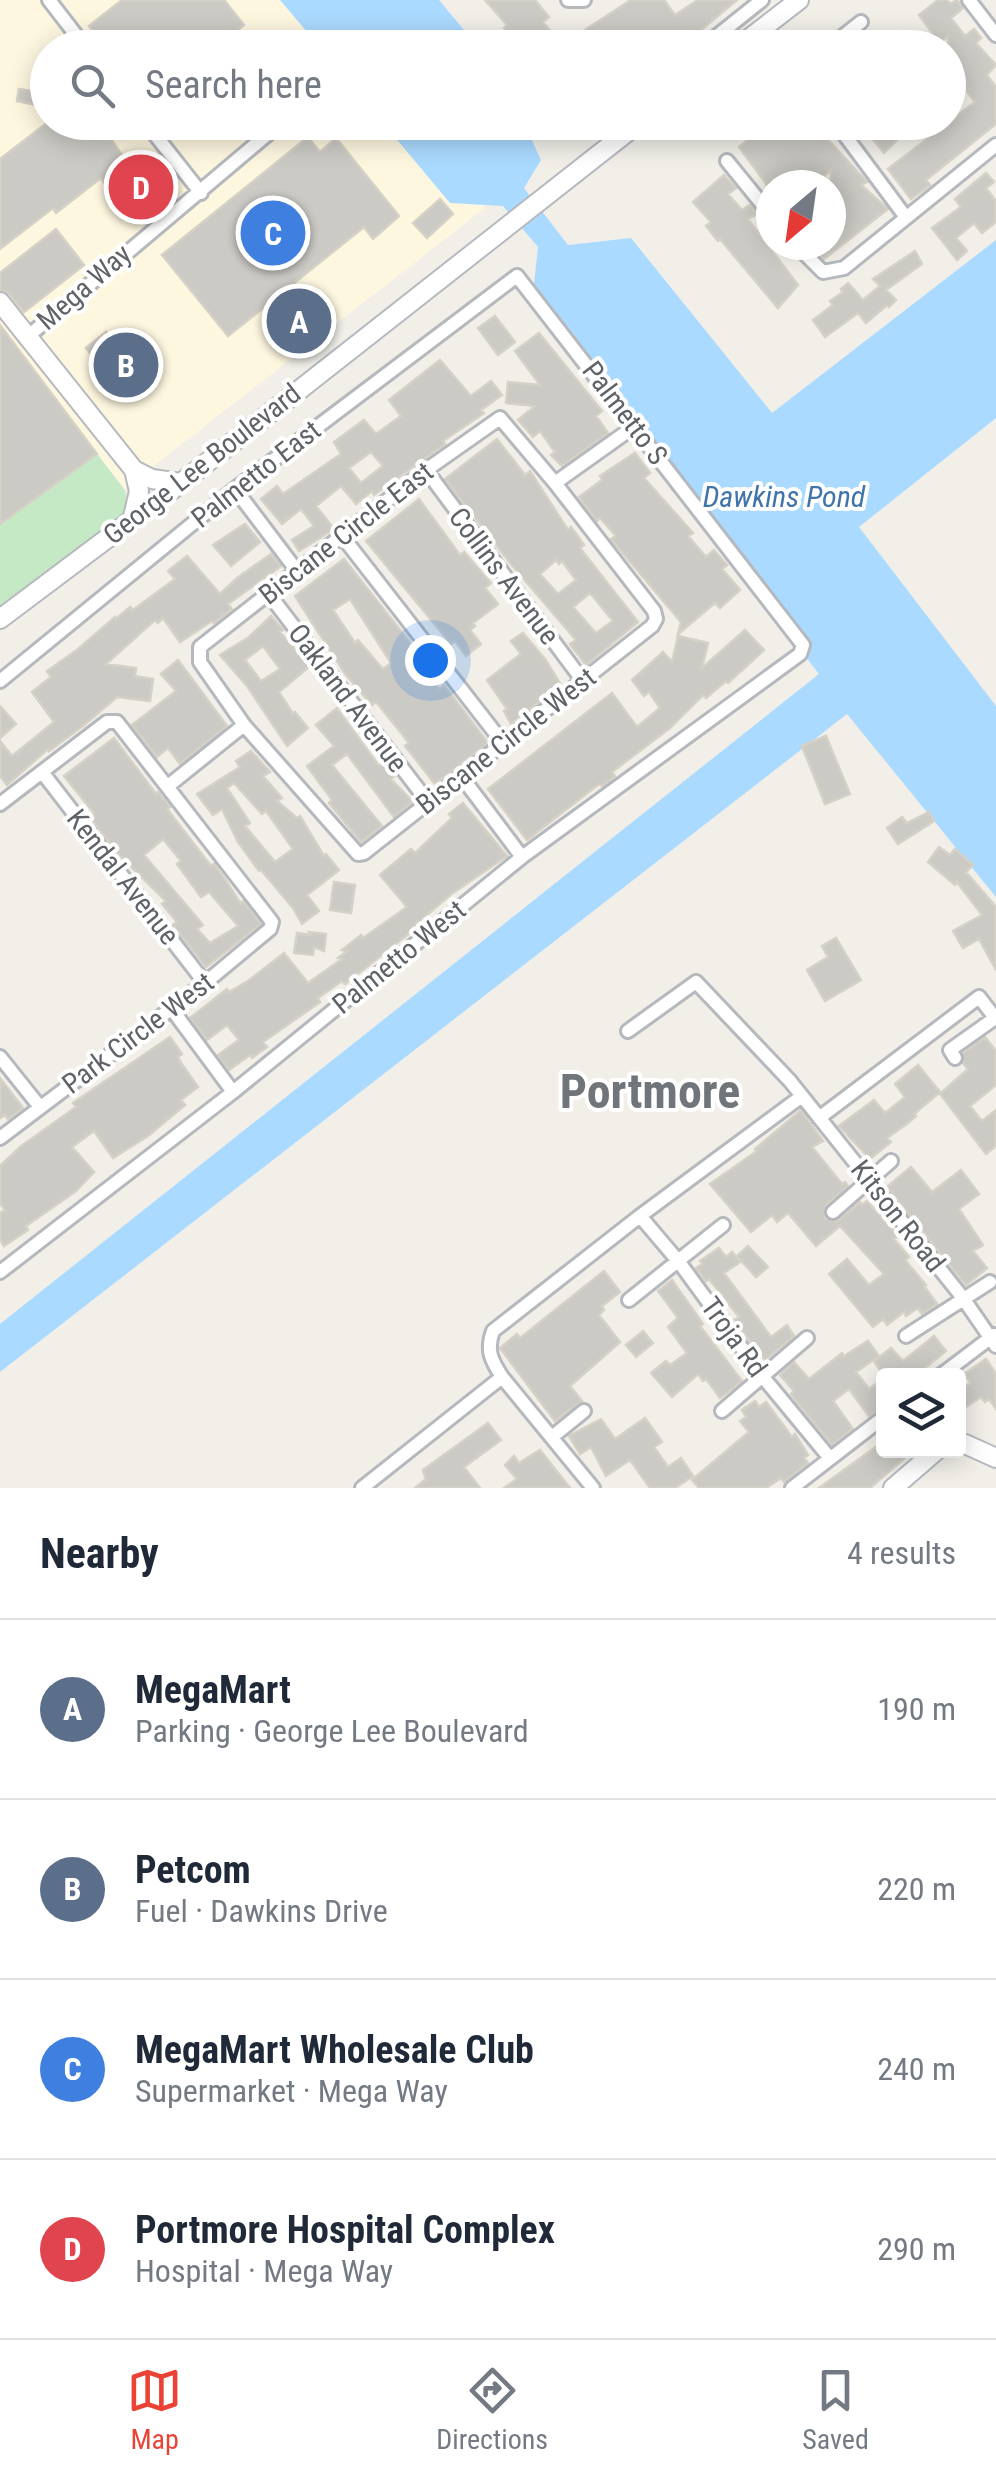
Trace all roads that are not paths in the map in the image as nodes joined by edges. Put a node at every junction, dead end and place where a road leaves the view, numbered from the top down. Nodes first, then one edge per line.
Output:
1 (49, 0) edge
2 (568, 0) edge
3 (584, 0) edge
4 (762, 0) edge
5 (799, 0) edge
6 (970, 0) edge
7 (861, 22) dead end
8 (72, 30) edge
9 (724, 30) edge
10 (761, 30) edge
11 (851, 30) edge
12 (996, 35) edge
13 (159, 140) edge
14 (262, 140) edge
15 (617, 140) edge
16 (849, 140) edge
17 (996, 146) edge
18 (727, 161) dead end
19 (201, 194) junction
20 (756, 197) edge
21 (906, 216) junction
22 (811, 260) edge
23 (517, 276) joint
24 (0, 302) edge
25 (26, 338) junction
26 (634, 426) junction
27 (134, 470) junction
28 (426, 470) junction
29 (181, 483) junction
30 (555, 483) junction
31 (235, 489) junction
32 (133, 518) junction
33 (342, 536) junction
34 (297, 570) junction
35 (268, 594) junction
36 (0, 619) edge
37 (803, 649) joint
38 (0, 680) edge
39 (582, 681) junction
40 (244, 724) junction
41 (504, 743) junction
42 (42, 772) junction
43 (461, 776) junction
44 (168, 786) junction
45 (2, 800) edge
46 (428, 802) junction
47 (522, 857) junction
48 (205, 983) junction
49 (171, 1008) junction
50 (996, 1018) edge
51 (628, 1031) dead end
52 (0, 1057) edge
53 (955, 1058) dead end
54 (233, 1092) junction
55 (802, 1096) junction
56 (40, 1108) junction
57 (819, 1118) junction
58 (0, 1138) edge
59 (892, 1160) dead end
60 (869, 1179) junction
61 (833, 1212) dead end
62 (640, 1216) junction
63 (724, 1226) dead end
64 (679, 1262) junction
65 (0, 1272) edge
66 (990, 1282) dead end
67 (963, 1298) junction
68 (629, 1300) dead end
69 (906, 1336) dead end
70 (807, 1338) dead end
71 (994, 1339) edge
72 (952, 1368) edge
73 (502, 1377) junction
74 (763, 1377) junction
75 (722, 1411) dead end
76 (584, 1412) dead end
77 (876, 1423) edge
78 (552, 1437) junction
79 (966, 1444) edge
80 (830, 1457) junction
81 (928, 1458) edge
82 (996, 1458) edge
83 (362, 1488) edge
84 (593, 1488) edge
85 (792, 1488) edge
86 (893, 1488) edge

1 - 8 street
2 - 3 street
4 - 9 street
5 - 10 main road
6 - 12 street
7 - 11 street
13 - 19 street
14 - 19 street, Mega Way
15 - 29 main road, George Lee Boulevard
16 - 21 street
17 - 21 street
18 - 20 street
19 - 25 street, Mega Way
21 - 22 street
23 - 26 street, Palmetto S
23 - 31 street, Palmetto East
24 - 25 main road
25 - 27 main road
26 - 30 street
26 - 37 street, Palmetto S
27 - 29 main road
27 - 32 main road
28 - 30 street, Biscane Circle East
28 - 33 street, Biscane Circle East
28 - 39 street, Collins Avenue
29 - 32 main road, George Lee Boulevard
30 - 39 street, Biscane Circle West
31 - 34 street
31 - 38 street, Palmetto East
32 - 36 main road, George Lee Boulevard
33 - 34 street, Biscane Circle East
33 - 41 street
34 - 35 street, Biscane Circle East
35 - 40 street, Biscane Circle East
35 - 46 street, Oakland Avenue
37 - 47 street, Palmetto West
39 - 41 street, Biscane Circle West
40 - 44 street
40 - 46 street, Biscane Circle West
41 - 43 street, Biscane Circle West
42 - 44 street
42 - 45 street
42 - 48 street, Kendal Avenue
43 - 46 street, Biscane Circle West
43 - 47 street
44 - 48 street, Park Circle West
47 - 54 street, Palmetto West
48 - 49 street, Park Circle West
49 - 54 street
49 - 56 street, Park Circle West
50 - 53 street
50 - 57 street
51 - 55 street, Kitson Road
52 - 56 street
54 - 65 street, Palmetto West
55 - 57 street, Kitson Road
55 - 62 street
56 - 58 street, Park Circle West
57 - 60 street, Kitson Road
59 - 60 street
60 - 61 street
60 - 67 street, Kitson Road
62 - 64 street, Troja Rd
62 - 73 street
63 - 64 street
64 - 68 street
64 - 74 street, Troja Rd
66 - 67 street
67 - 69 street
67 - 71 street, Kitson Road
70 - 74 street
71 - 72 street
73 - 78 street
73 - 83 street
74 - 75 street
74 - 80 street, Troja Rd
76 - 78 street
77 - 80 street
78 - 84 street
79 - 82 main road
80 - 85 street
81 - 86 main road

